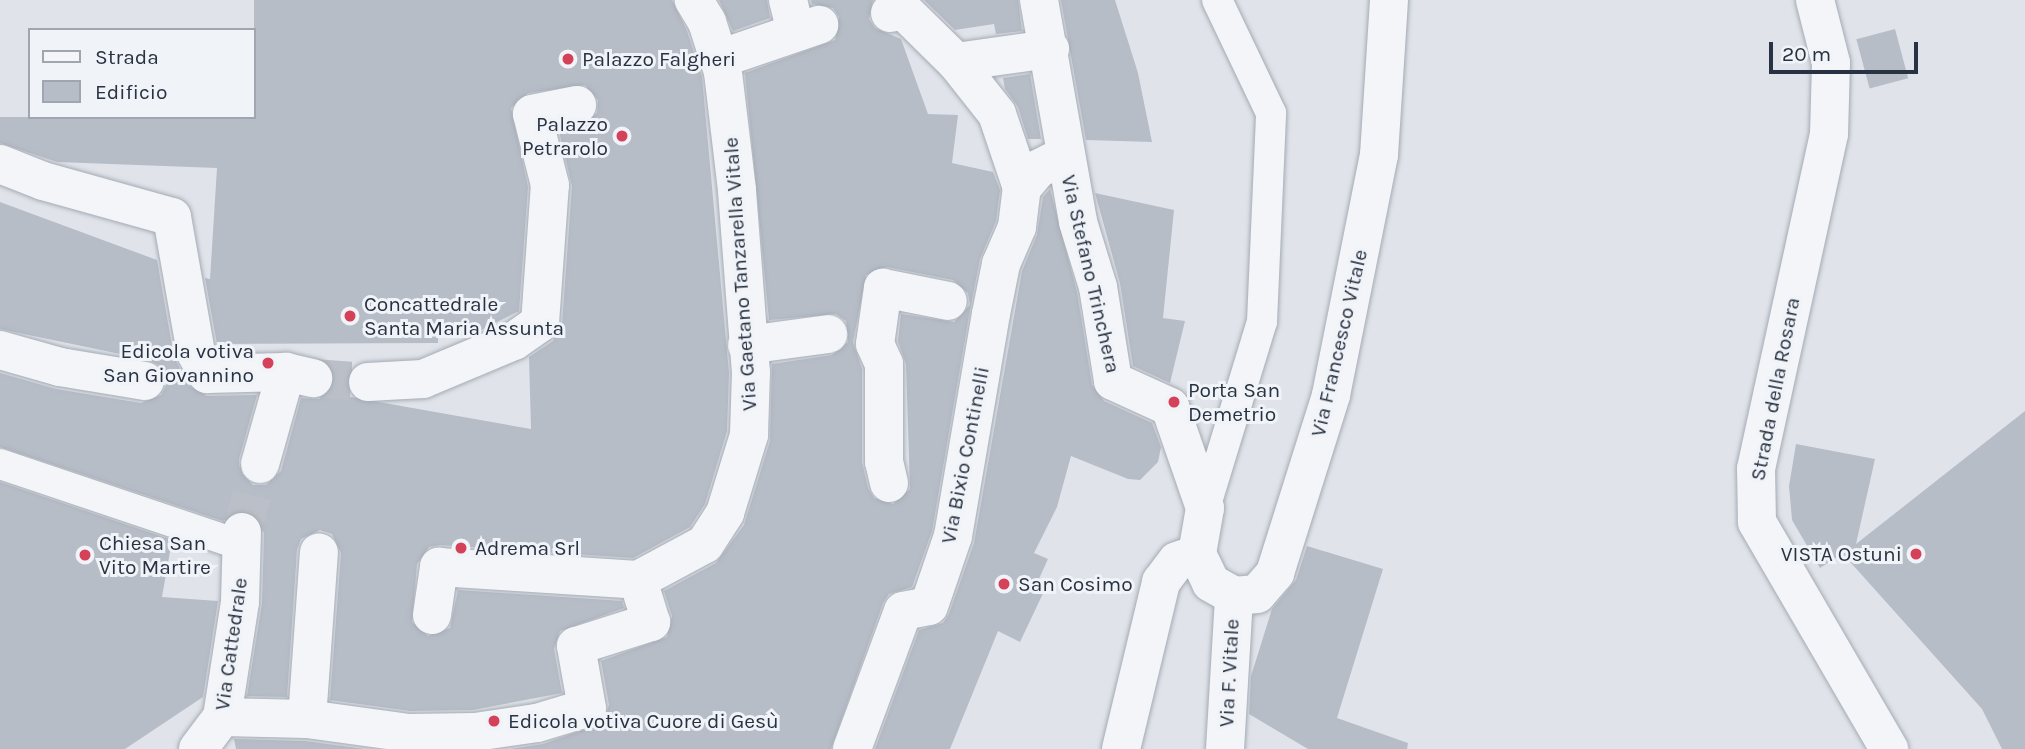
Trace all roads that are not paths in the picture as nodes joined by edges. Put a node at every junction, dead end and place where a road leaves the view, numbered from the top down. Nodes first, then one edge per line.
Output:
1 (694, 0) edge
2 (1039, 0) edge
3 (1217, 0) edge
4 (1389, 0) edge
5 (1815, 0) edge
6 (890, 13) dead end
7 (801, 19) edge
8 (1050, 49) junction
9 (719, 60) junction
10 (956, 62) junction
11 (577, 105) dead end
12 (1065, 155) junction
13 (0, 164) edge
14 (1022, 188) junction
15 (948, 301) dead end
16 (828, 334) dead end
17 (747, 345) junction
18 (0, 350) edge
19 (145, 381) dead end
20 (368, 382) tunnel mouth
21 (0, 464) edge
22 (260, 464) tunnel mouth
23 (889, 482) dead end
24 (1205, 508) junction
25 (240, 538) joint
26 (319, 552) dead end
27 (1197, 554) junction
28 (638, 580) junction
29 (1234, 596) junction
30 (432, 615) dead end
31 (222, 717) junction
32 (307, 719) junction
33 (198, 749) edge
34 (852, 749) edge
35 (1121, 749) edge
36 (1225, 749) edge
37 (1889, 749) edge

1 - 9 street, Via Gaetano Tanzarella Vitale
2 - 8 street, Via Stefano Trinchera
3 - 24 street
4 - 29 street, Via Francesco Vitale
5 - 37 street, Strada della Rosara
6 - 10 street
7 - 9 street
8 - 10 street
8 - 12 street, Via Stefano Trinchera
9 - 17 street, Via Gaetano Tanzarella Vitale
10 - 14 street
11 - 20 street
12 - 14 street
12 - 24 street, Via Stefano Trinchera
13 - 22 street
14 - 34 street, Via Bixio Continelli
15 - 23 street
16 - 17 street
17 - 28 street, Via Gaetano Tanzarella Vitale
18 - 19 street
21 - 25 street
24 - 27 street
25 - 31 street, Via Cattedrale
26 - 32 street
27 - 29 street
27 - 35 street
28 - 30 street
28 - 32 street
29 - 36 street, Via F. Vitale
31 - 32 street
31 - 33 street, Via Cattedrale

